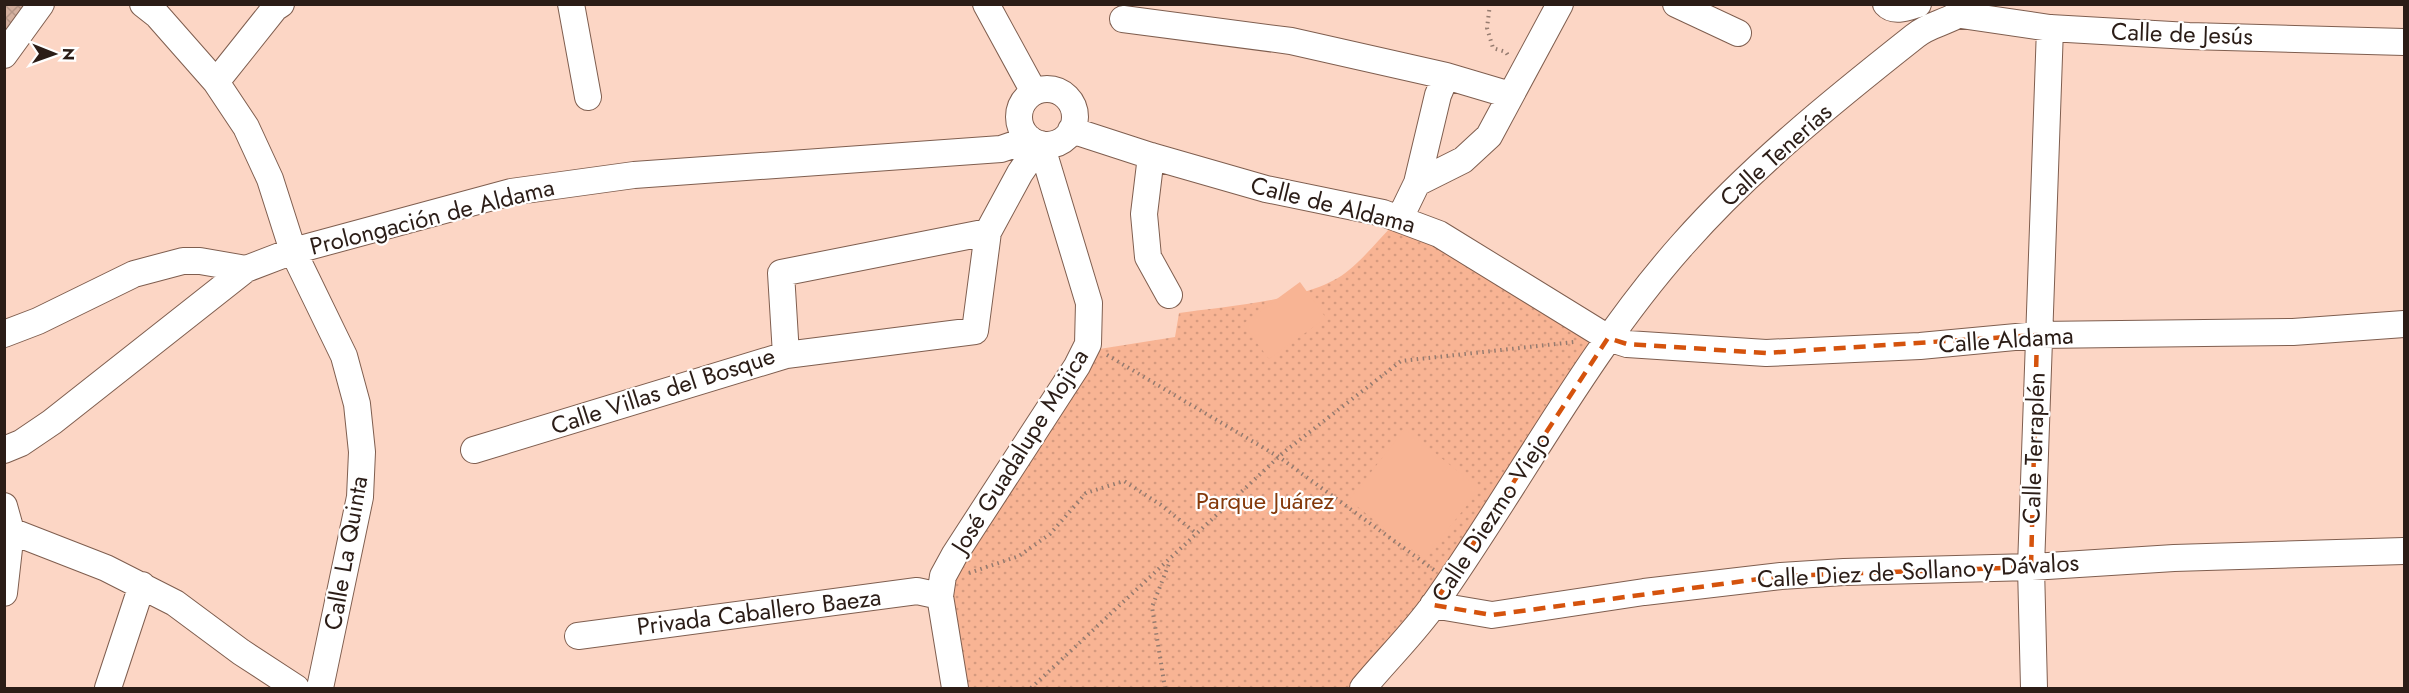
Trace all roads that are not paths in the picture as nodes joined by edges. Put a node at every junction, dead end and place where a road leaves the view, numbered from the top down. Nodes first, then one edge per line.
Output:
1 (41, 4) edge
2 (143, 4) edge
3 (281, 4) edge
4 (571, 4) edge
5 (986, 4) edge
6 (1560, 4) edge
7 (1676, 4) edge
8 (1886, 4) edge
9 (1918, 4) edge
10 (1963, 9) edge
11 (1123, 19) dead end
12 (2050, 28) junction
13 (1738, 33) dead end
14 (2404, 42) edge
15 (4, 55) edge
16 (1446, 76) junction
17 (216, 82) junction
18 (1517, 85) junction
19 (1034, 92) junction
20 (588, 97) dead end
21 (1432, 120) junction
22 (1071, 130) junction
23 (1037, 142) junction
24 (1470, 154) junction
25 (1151, 156) junction
26 (1416, 183) junction
27 (1400, 218) junction
28 (988, 232) junction
29 (293, 251) junction
30 (246, 269) junction
31 (1169, 295) dead end
32 (2404, 324) edge
33 (4, 334) edge
34 (2037, 335) junction
35 (1608, 338) junction
36 (786, 355) junction
37 (4, 450) edge
38 (474, 450) dead end
39 (4, 506) edge
40 (10, 531) junction
41 (2404, 551) edge
42 (2031, 567) junction
43 (6, 580) edge
44 (142, 585) junction
45 (940, 596) junction
46 (1433, 605) junction
47 (578, 636) dead end
48 (108, 688) edge
49 (296, 688) edge
50 (320, 688) edge
51 (955, 688) edge
52 (1363, 688) edge
53 (2034, 688) edge

1 - 15 street
2 - 17 street, Calle La Quinta
3 - 17 street
4 - 20 street
5 - 19 street
6 - 18 street
7 - 13 street
8 - 9 street
10 - 12 street, Calle de Jesús
10 - 35 street, Calle Tenerías
11 - 16 street
12 - 14 street, Calle de Jesús
12 - 34 street, Calle Terraplén
16 - 18 street
16 - 21 street
17 - 29 street, Calle La Quinta
18 - 24 street
19 - 22 street
19 - 23 street
21 - 24 street
21 - 26 street
22 - 23 street
22 - 25 street, Calle de Aldama
23 - 28 street
23 - 29 street, Prolongación de Aldama
23 - 45 street, José Guadalupe Mojica
24 - 26 street
25 - 27 street, Calle de Aldama
25 - 31 street
26 - 27 street
27 - 35 street, Calle de Aldama
28 - 36 street
28 - 36 street, Calle Villas del Bosque
29 - 30 street, Prolongación de Aldama
29 - 50 street, Calle La Quinta
30 - 33 street
30 - 37 street, Prolongación de Aldama
32 - 34 street, Calle Aldama
34 - 35 street, Calle Aldama
34 - 42 street, Calle Terraplén
35 - 46 street, Calle Diezmo Viejo
36 - 38 street, Calle Villas del Bosque
39 - 40 street
40 - 43 street
40 - 44 street
41 - 42 street, Calle Diez de Sollano y Dávalos
42 - 46 street, Calle Diez de Sollano y Dávalos
42 - 53 street, Calle Terraplén
44 - 48 street
44 - 49 street
45 - 47 street, Privada Caballero Baeza
45 - 51 street, José Guadalupe Mojica
46 - 52 street, Calle Diezmo Viejo

